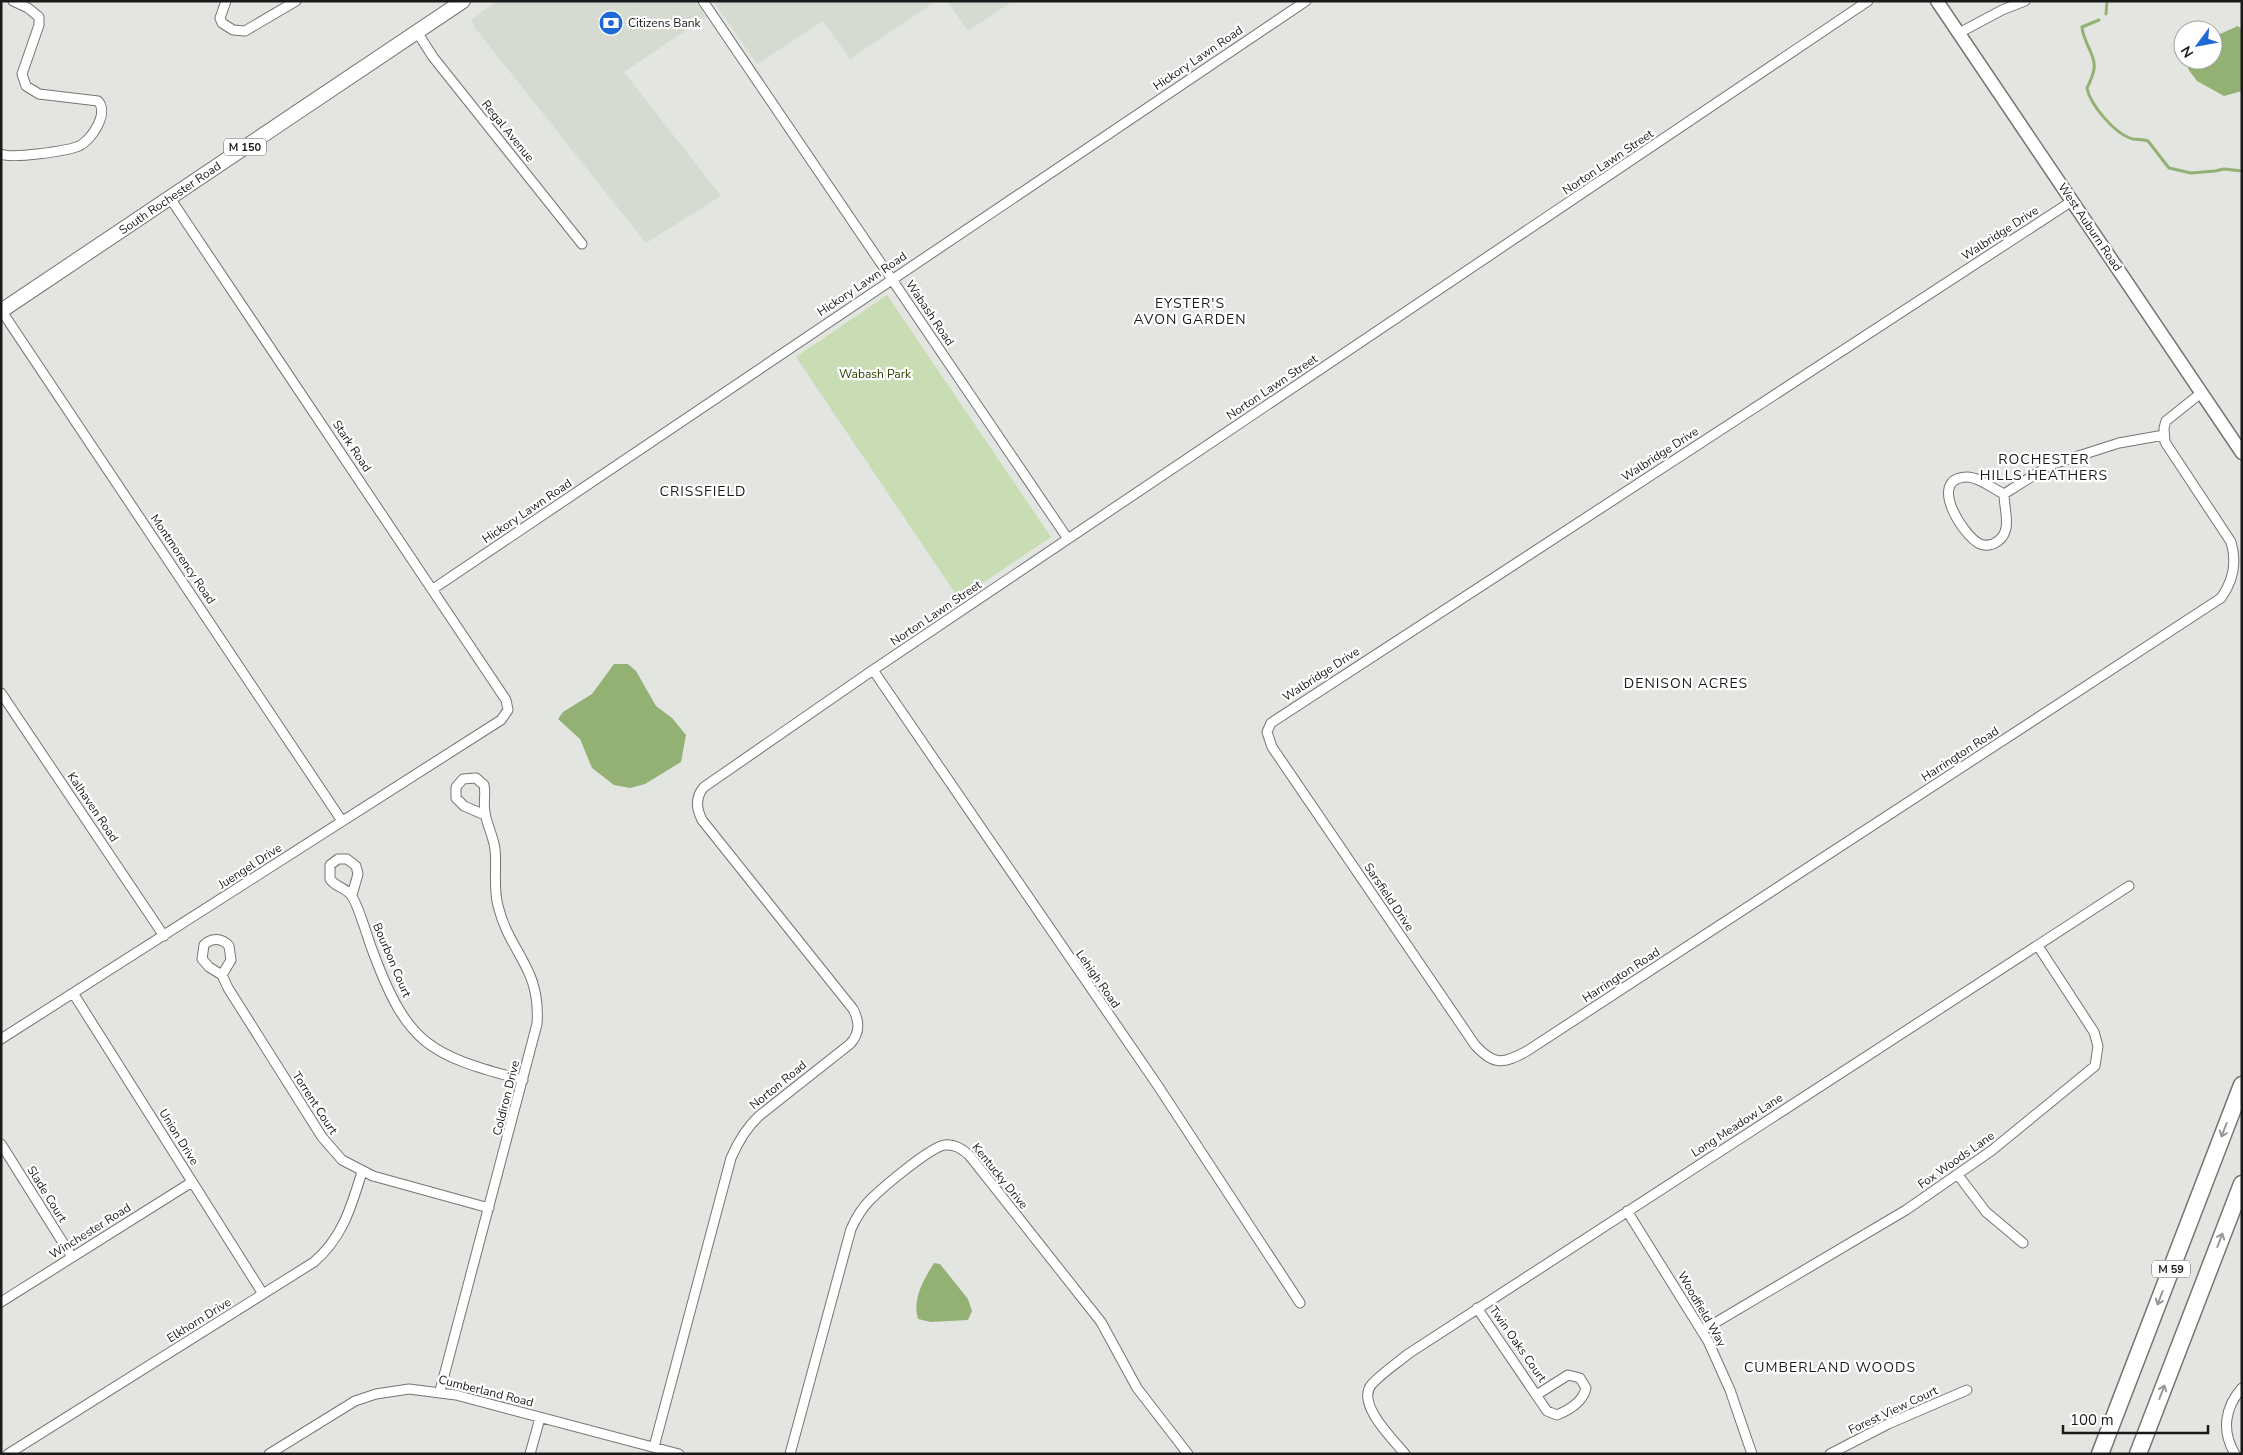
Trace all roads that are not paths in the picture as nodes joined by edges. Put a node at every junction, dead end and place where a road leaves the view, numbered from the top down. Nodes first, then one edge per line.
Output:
1 (13, 1) edge
2 (226, 1) edge
3 (296, 1) edge
4 (463, 1) edge
5 (703, 1) edge
6 (1306, 1) edge
7 (1868, 1) edge
8 (1937, 1) edge
9 (2025, 1) edge
10 (417, 32) junction
11 (1959, 33) junction
12 (1, 154) edge
13 (170, 198) junction
14 (2072, 201) junction
15 (582, 244) dead end
16 (892, 279) junction
17 (1, 311) edge
18 (2201, 393) junction
19 (2164, 435) junction
20 (2242, 453) edge
21 (2004, 494) junction
22 (1068, 539) junction
23 (433, 589) junction
24 (873, 670) junction
25 (1, 693) edge
26 (508, 710) joint
27 (1267, 732) joint
28 (696, 800) joint
29 (485, 815) dead end
30 (342, 821) junction
31 (2129, 886) dead end
32 (352, 895) dead end
33 (164, 936) junction
34 (2038, 946) junction
35 (222, 975) dead end
36 (74, 993) junction
37 (1, 1039) edge
38 (1504, 1061) joint
39 (523, 1080) junction
40 (2242, 1085) edge
41 (1, 1144) edge
42 (362, 1172) junction
43 (1958, 1174) junction
44 (192, 1182) junction
45 (2242, 1184) edge
46 (489, 1208) junction
47 (1627, 1211) junction
48 (2022, 1243) dead end
49 (72, 1257) junction
50 (263, 1294) junction
51 (1, 1302) edge
52 (1300, 1303) dead end
53 (1478, 1308) junction
54 (1703, 1330) junction
55 (2242, 1388) edge
56 (1967, 1390) dead end
57 (440, 1391) junction
58 (1538, 1394) junction
59 (540, 1418) junction
60 (654, 1447) junction
61 (1400, 1452) edge
62 (8, 1454) edge
63 (269, 1454) edge
64 (530, 1454) edge
65 (679, 1454) edge
66 (790, 1454) edge
67 (1188, 1454) edge
68 (1752, 1454) edge
69 (1830, 1454) edge
70 (2100, 1454) edge
71 (2138, 1454) edge
72 (2235, 1454) edge

1 - 12 street
2 - 3 street
4 - 10 main road, South Rochester Road / M 150
5 - 16 street, Wabash Road
6 - 16 street, Hickory Lawn Road
7 - 22 street, Norton Lawn Street
8 - 11 main road, West Auburn Road
9 - 11 street
10 - 13 main road, South Rochester Road / M 150
10 - 15 street, Regal Avenue
11 - 14 main road, West Auburn Road
13 - 17 main road, South Rochester Road / M 150
13 - 23 street, Stark Road
14 - 18 main road, West Auburn Road
14 - 27 street, Walbridge Drive
16 - 22 street, Wabash Road
16 - 23 street, Hickory Lawn Road
17 - 30 street, Montmorency Road
18 - 19 street
18 - 20 main road, West Auburn Road
19 - 21 street
19 - 38 street, Harrington Road
21 - 21 street
22 - 24 street, Norton Lawn Street
23 - 26 street, Stark Road
24 - 28 street, Norton Lawn Street
24 - 52 street, Lehigh Road
25 - 33 street, Kalhaven Road
26 - 30 street, Juengel Drive
27 - 38 street, Sarsfield Drive
28 - 60 street, Norton Road
29 - 39 street, Coldiron Drive
30 - 33 street, Juengel Drive
31 - 34 street, Long Meadow Lane
32 - 39 street, Bourbon Court
33 - 36 street, Juengel Drive
34 - 43 street, Fox Woods Lane
34 - 47 street, Long Meadow Lane
35 - 42 street, Torrent Court
36 - 37 street, Juengel Drive
36 - 44 street, Union Drive
39 - 46 street, Coldiron Drive
40 -> 70 highway, M 59
41 - 49 street, Slade Court
42 - 46 street, Torrent Court
42 - 50 street, Elkhorn Drive
43 - 48 street
43 - 54 street, Fox Woods Lane
44 - 49 street, Winchester Road
44 - 50 street, Union Drive
71 -> 45 highway, M 59
46 - 57 street, Coldiron Drive
47 - 53 street, Long Meadow Lane
47 - 54 street, Woodfield Way
49 - 51 street, Winchester Road
50 - 62 street, Elkhorn Drive
53 - 58 street, Twin Oaks Court
53 - 61 street, Long Meadow Lane
54 - 68 street, Woodfield Way
55 - 72 street
56 - 69 street, Forest View Court
57 - 59 street, Cumberland Road
57 - 63 street, Cumberland Road
58 - 58 street, Twin Oaks Court
59 - 60 street, Cumberland Road
59 - 64 street
60 - 65 street, Cumberland Road
66 - 67 street, Kentucky Drive

